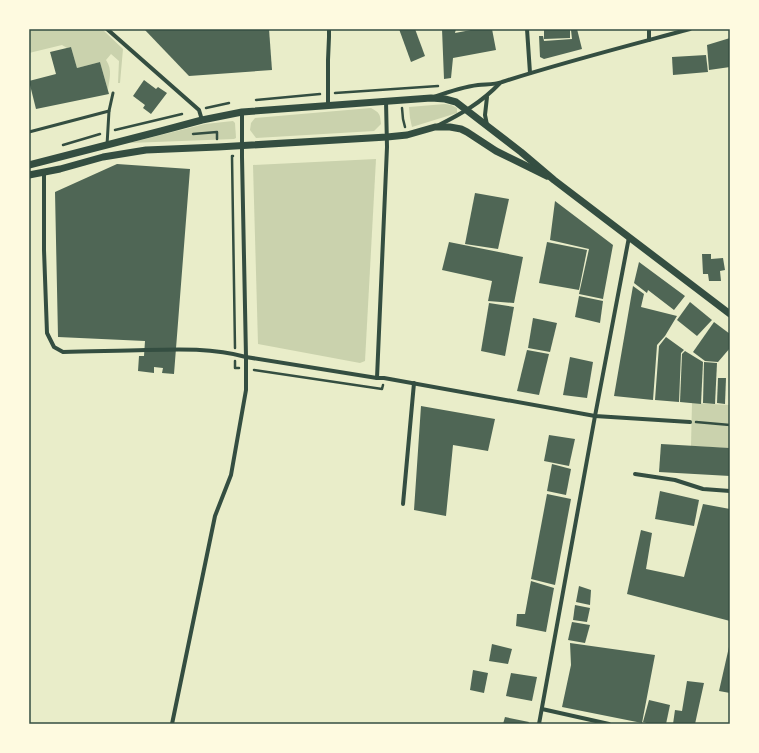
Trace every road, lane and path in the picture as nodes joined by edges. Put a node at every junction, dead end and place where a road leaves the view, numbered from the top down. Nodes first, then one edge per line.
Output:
1 (107, 29) edge
2 (328, 29) edge
3 (527, 29) edge
4 (648, 29) edge
5 (690, 29) edge
6 (648, 40) junction
7 (530, 73) junction
8 (501, 83) junction
9 (400, 88) dead end
10 (113, 93) dead end
11 (486, 97) junction
12 (431, 98) junction
13 (402, 100) junction
14 (386, 101) junction
15 (328, 105) junction
16 (467, 110) junction
17 (109, 111) junction
18 (242, 112) junction
19 (202, 120) junction
20 (487, 126) junction
21 (435, 127) junction
22 (29, 132) edge
23 (407, 135) junction
24 (387, 137) junction
25 (107, 145) junction
26 (242, 146) junction
27 (29, 164) edge
28 (232, 165) dead end
29 (44, 172) junction
30 (29, 175) edge
31 (554, 180) junction
32 (629, 236) junction
33 (730, 314) edge
34 (235, 354) junction
35 (246, 357) junction
36 (246, 368) junction
37 (377, 378) junction
38 (384, 378) junction
39 (414, 383) junction
40 (595, 416) junction
41 (690, 422) joint
42 (724, 424) dead end
43 (730, 425) edge
44 (635, 474) dead end
45 (730, 490) edge
46 (403, 504) dead end
47 (542, 709) junction
48 (172, 724) edge
49 (539, 724) edge
50 (609, 724) edge

1 - 19 street
2 - 15 street
3 - 7 street
4 - 6 street
5 - 6 street
6 - 7 street
7 - 8 street
8 - 11 street
8 - 12 street
9 - 13 path
10 - 17 lane
11 - 16 street
11 - 20 street
12 - 13 street
12 - 16 street
13 - 14 street
13 - 23 path
14 - 15 street
14 - 24 street
15 - 18 street
16 - 20 street
16 - 21 street
17 - 22 lane
17 - 25 lane
18 - 19 street
18 - 26 street
19 - 25 street
20 - 31 street
21 - 23 street
21 - 31 street
23 - 24 street
24 - 26 street
24 - 37 street
25 - 27 street
26 - 29 street
26 - 35 street
28 - 34 path
29 - 30 street
29 - 34 street
31 - 32 street
32 - 33 street
32 - 40 street
34 - 35 street
34 - 36 path
35 - 36 street
35 - 37 street
36 - 38 path
36 - 48 street
37 - 38 street
38 - 39 street
39 - 40 street
39 - 46 street
40 - 41 street
40 - 47 street
41 - 43 path
42 - 43 path
44 - 45 street
47 - 49 street
47 - 50 street

